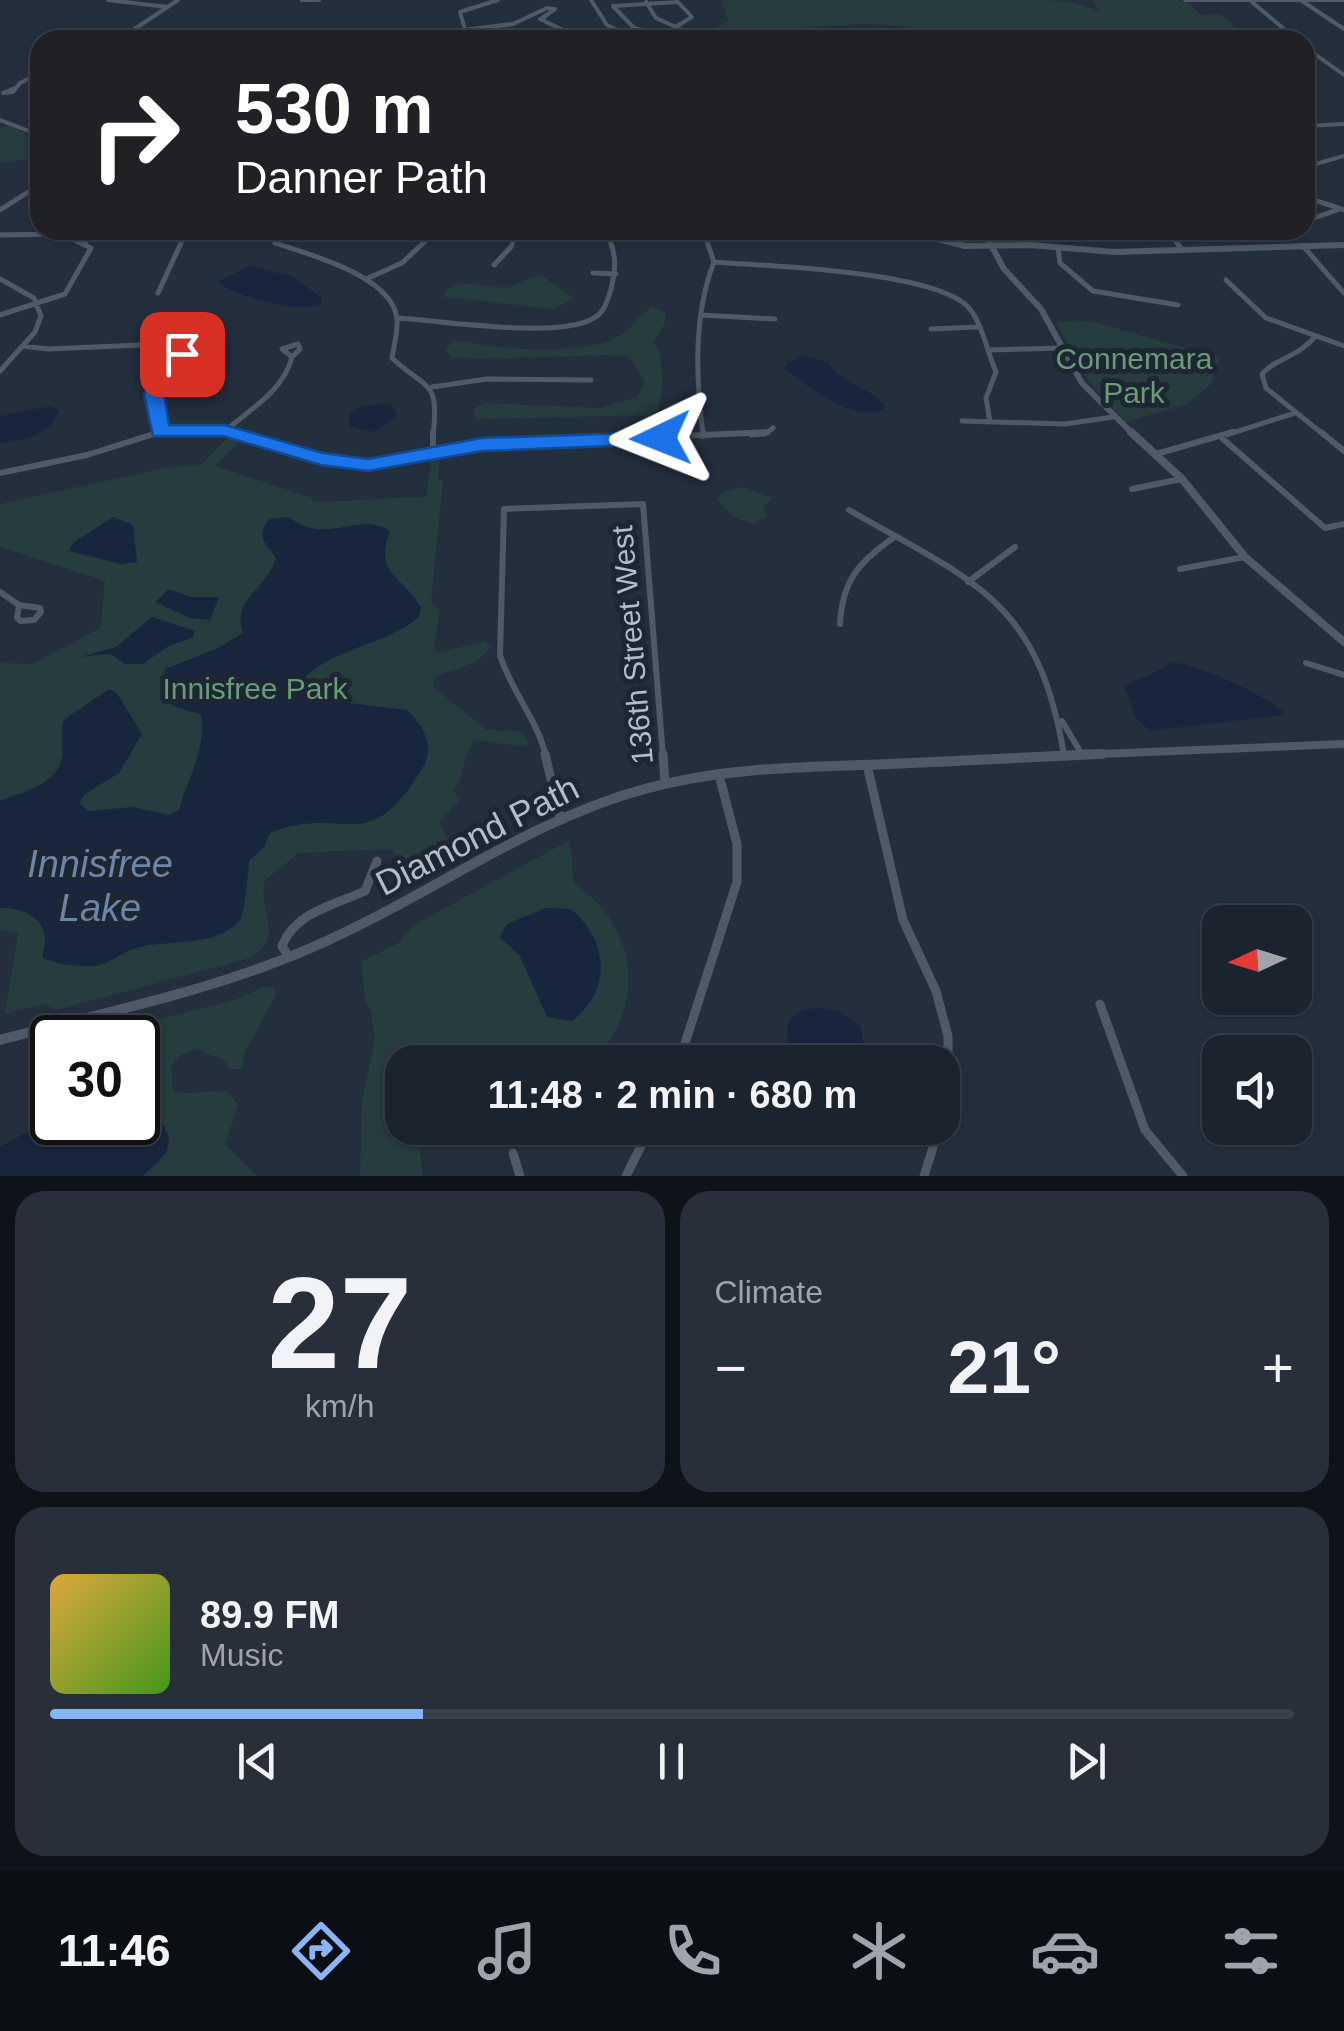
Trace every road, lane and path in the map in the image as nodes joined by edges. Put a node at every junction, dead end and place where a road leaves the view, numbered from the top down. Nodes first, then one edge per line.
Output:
1 (108, 0) edge
2 (178, 0) edge
3 (302, 0) edge
4 (318, 0) edge
5 (498, 0) edge
6 (591, 0) edge
7 (1186, 0) edge
8 (1301, 0) edge
9 (1344, 0) edge
10 (1251, 1) edge
11 (646, 2) edge
12 (678, 2) edge
13 (170, 7) junction
14 (532, 18) junction
15 (541, 19) junction
16 (677, 26) junction
17 (1344, 29) edge
18 (134, 30) edge
19 (464, 30) joint
20 (564, 30) edge
21 (617, 30) edge
22 (640, 30) edge
23 (682, 30) edge
24 (1285, 30) edge
25 (1315, 54) edge
26 (1344, 75) edge
27 (30, 79) edge
28 (14, 88) dead end
29 (0, 120) edge
30 (1343, 125) edge
31 (1315, 126) edge
32 (30, 130) edge
33 (1344, 156) edge
34 (1315, 164) edge
35 (30, 191) edge
36 (1, 199) edge
37 (11, 201) junction
38 (1315, 201) edge
39 (0, 210) edge
40 (1342, 210) edge
41 (1315, 218) edge
42 (0, 235) edge
43 (30, 236) edge
44 (182, 240) edge
45 (272, 240) edge
46 (427, 240) edge
47 (513, 240) edge
48 (611, 240) edge
49 (706, 240) edge
50 (937, 240) edge
51 (988, 240) edge
52 (1175, 240) edge
53 (86, 241) edge
54 (1344, 245) edge
55 (991, 246) junction
56 (1303, 246) junction
57 (1058, 248) junction
58 (1182, 250) junction
59 (714, 262) junction
60 (494, 266) dead end
61 (594, 273) dead end
62 (616, 274) junction
63 (0, 279) edge
64 (364, 280) junction
65 (1226, 280) dead end
66 (158, 293) dead end
67 (1344, 293) edge
68 (1178, 304) dead end
69 (39, 305) junction
70 (700, 314) junction
71 (0, 315) edge
72 (397, 318) junction
73 (775, 320) dead end
74 (978, 327) junction
75 (931, 329) dead end
76 (1315, 337) junction
77 (22, 346) junction
78 (1344, 346) edge
79 (1062, 348) junction
80 (988, 350) junction
81 (292, 357) dead end
82 (0, 371) edge
83 (591, 380) dead end
84 (432, 387) junction
85 (1296, 412) junction
86 (1113, 417) junction
87 (962, 421) dead end
88 (990, 422) junction
89 (772, 428) dead end
90 (225, 430) junction
91 (160, 432) junction
92 (704, 436) junction
93 (1222, 439) junction
94 (434, 451) junction
95 (1344, 451) edge
96 (1156, 454) junction
97 (0, 473) edge
98 (1182, 480) junction
99 (1132, 489) dead end
100 (849, 510) dead end
101 (1344, 524) edge
102 (894, 537) junction
103 (1015, 547) dead end
104 (1245, 557) junction
105 (1180, 569) dead end
106 (968, 582) junction
107 (0, 592) edge
108 (20, 605) dead end
109 (840, 624) dead end
110 (1344, 639) edge
111 (1306, 663) dead end
112 (1344, 675) edge
113 (1059, 716) junction
114 (1344, 741) edge
115 (1082, 754) junction
116 (1064, 756) junction
117 (867, 765) junction
118 (718, 774) junction
119 (665, 783) junction
120 (560, 818) junction
121 (376, 861) dead end
122 (289, 957) junction
123 (1100, 1004) dead end
124 (0, 1040) edge
125 (685, 1045) edge
126 (948, 1045) edge
127 (642, 1145) edge
128 (934, 1145) edge
129 (514, 1152) dead end
130 (520, 1176) edge
131 (626, 1176) edge
132 (924, 1176) edge
133 (1183, 1176) edge

1 - 13 street
2 - 13 street
3 - 4 street
5 - 19 street
6 - 21 street
7 - 10 street
8 - 9 street
8 - 10 street
8 - 17 street
10 - 24 street
11 - 12 street
11 - 16 street
11 - 22 street
12 - 16 street
13 - 18 street
14 - 15 street
14 - 15 street
14 - 19 street
15 - 20 street
16 - 23 street
25 - 26 street
27 - 28 street
29 - 32 street
30 - 31 street
33 - 34 street
35 - 37 street
36 - 37 street
37 - 39 street
38 - 40 street
40 - 41 street
42 - 43 street
44 - 66 street
45 - 64 street
46 - 64 street
47 - 60 street
48 - 62 street
49 - 59 street
50 - 55 street
51 - 55 street
52 - 58 street
53 - 69 street
54 - 56 street
55 - 57 street
55 - 79 street
56 - 58 street
56 - 67 street
57 - 58 street
57 - 68 street
59 - 70 street
59 - 74 street
61 - 62 street
62 - 72 street
63 - 69 street
64 - 72 street
65 - 76 street
69 - 71 street
69 - 77 street
70 - 73 street
70 - 92 street
72 - 84 street
74 - 75 street
74 - 80 street
76 - 78 street
76 - 85 street
77 - 82 street
77 - 91 street
79 - 80 street
79 - 86 street
80 - 88 street
81 - 90 street
83 - 84 street
84 - 94 street
85 - 93 street
85 - 95 street
86 - 88 street
86 - 96 street
87 - 88 street
89 - 92 street
90 - 91 street
90 - 94 street
91 - 97 street
92 - 94 street
93 - 96 street
93 - 101 street
96 - 98 street
98 - 99 street
98 - 104 street
100 - 102 street
102 - 106 street
102 - 109 street
103 - 106 street
104 - 105 street
104 - 110 street
106 - 113 street
107 - 108 street
111 - 112 street
113 - 115 street
113 - 116 street
114 - 115 street, Diamond Path
115 - 116 street, Diamond Path
116 - 117 street, Diamond Path
117 - 118 street, Diamond Path
117 - 126 street
118 - 119 street, Diamond Path
118 - 125 street
119 - 120 street, Diamond Path
119 - 120 street, 136th Street West
120 - 122 street, Diamond Path
121 - 122 street
122 - 124 street, Diamond Path
123 - 133 street
127 - 131 street
128 - 132 street
129 - 130 street

